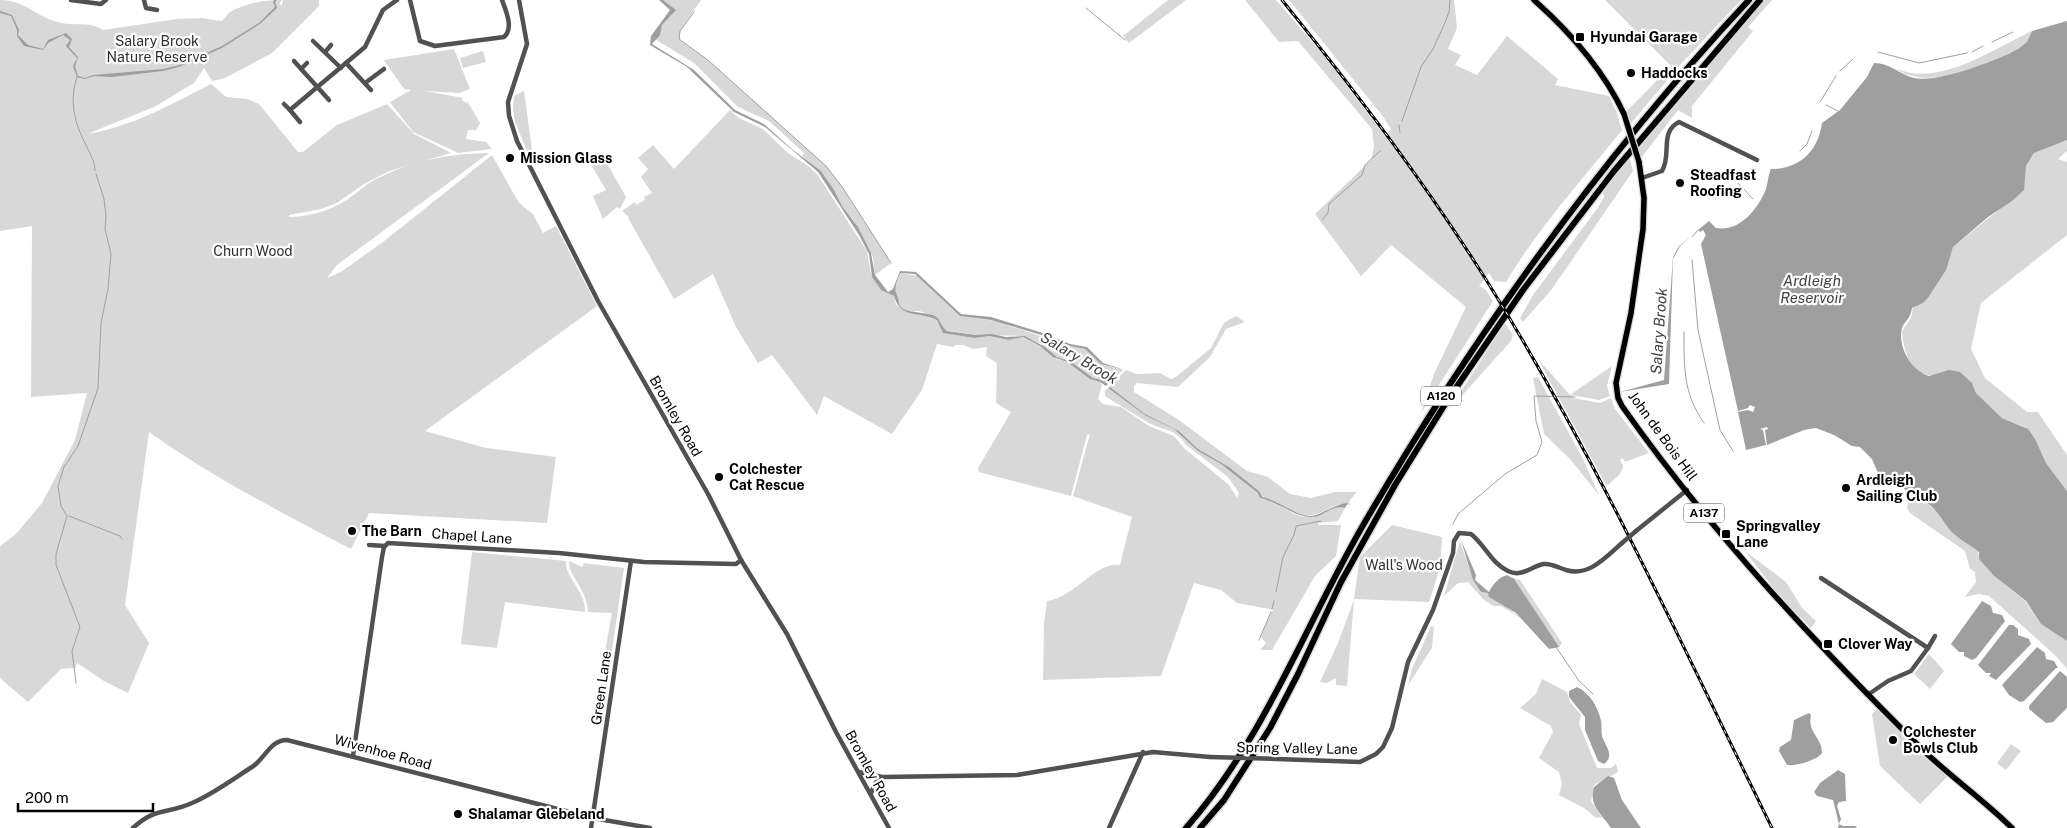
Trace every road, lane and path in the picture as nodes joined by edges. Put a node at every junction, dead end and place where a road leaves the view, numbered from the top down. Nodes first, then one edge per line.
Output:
1 (71, 0) edge
2 (106, 0) edge
3 (144, 0) edge
4 (396, 0) edge
5 (410, 0) edge
6 (502, 0) edge
7 (519, 0) edge
8 (1534, 0) edge
9 (1749, 0) edge
10 (1760, 0) edge
11 (157, 10) dead end
12 (313, 41) dead end
13 (331, 45) dead end
14 (326, 52) junction
15 (294, 61) dead end
16 (308, 63) dead end
17 (346, 63) junction
18 (341, 68) junction
19 (301, 69) junction
20 (384, 69) dead end
21 (365, 83) junction
22 (318, 87) junction
23 (372, 90) dead end
24 (329, 100) dead end
25 (284, 104) dead end
26 (290, 110) junction
27 (300, 122) dead end
28 (1757, 160) dead end
29 (1642, 178) junction
30 (1687, 490) junction
31 (369, 545) dead end
32 (385, 546) junction
33 (741, 560) junction
34 (631, 561) junction
35 (1821, 578) dead end
36 (1935, 636) dead end
37 (1928, 648) junction
38 (1869, 694) junction
39 (1143, 752) junction
40 (353, 756) junction
41 (859, 772) junction
42 (883, 777) junction
43 (871, 792) junction
44 (592, 818) junction
45 (133, 828) edge
46 (591, 828) edge
47 (650, 828) edge
48 (889, 828) edge
49 (1110, 828) edge
50 (1186, 828) edge
51 (1200, 828) edge
52 (2012, 828) edge

1 - 2 street
3 - 11 street
4 - 17 street
5 - 6 street
7 - 33 street, Bromley Road
8 - 29 main road, John de Bois Hill / A137, bridge
9 - 50 highway, A120
10 - 51 highway, A120
12 - 14 street
13 - 14 street
14 - 18 street
15 - 19 street
16 - 19 street
17 - 18 street
17 - 21 street
18 - 22 street
19 - 22 street
20 - 21 street
21 - 23 street
22 - 24 street
22 - 26 street
25 - 26 street
26 - 27 street
28 - 29 street
29 - 30 main road, John de Bois Hill / A137
30 - 38 main road, John de Bois Hill / A137
30 - 39 street, Spring Valley Lane, bridge
31 - 32 street, Chapel Lane
32 - 34 street, Chapel Lane
32 - 40 street
33 - 34 street, Chapel Lane
33 - 41 street, Bromley Road
34 - 44 street, Green Lane
35 - 37 street
36 - 37 street
37 - 38 street
38 - 52 main road, John de Bois Hill / A137
39 - 42 street, Spring Valley Lane
39 - 49 street
40 - 44 street, Wivenhoe Road
40 - 45 street, Wivenhoe Road
41 - 42 street, Spring Valley Lane
41 - 43 street, Bromley Road
42 - 43 street
43 - 48 street, Bromley Road
44 - 46 street, Green Lane
44 - 47 street, Wivenhoe Road

